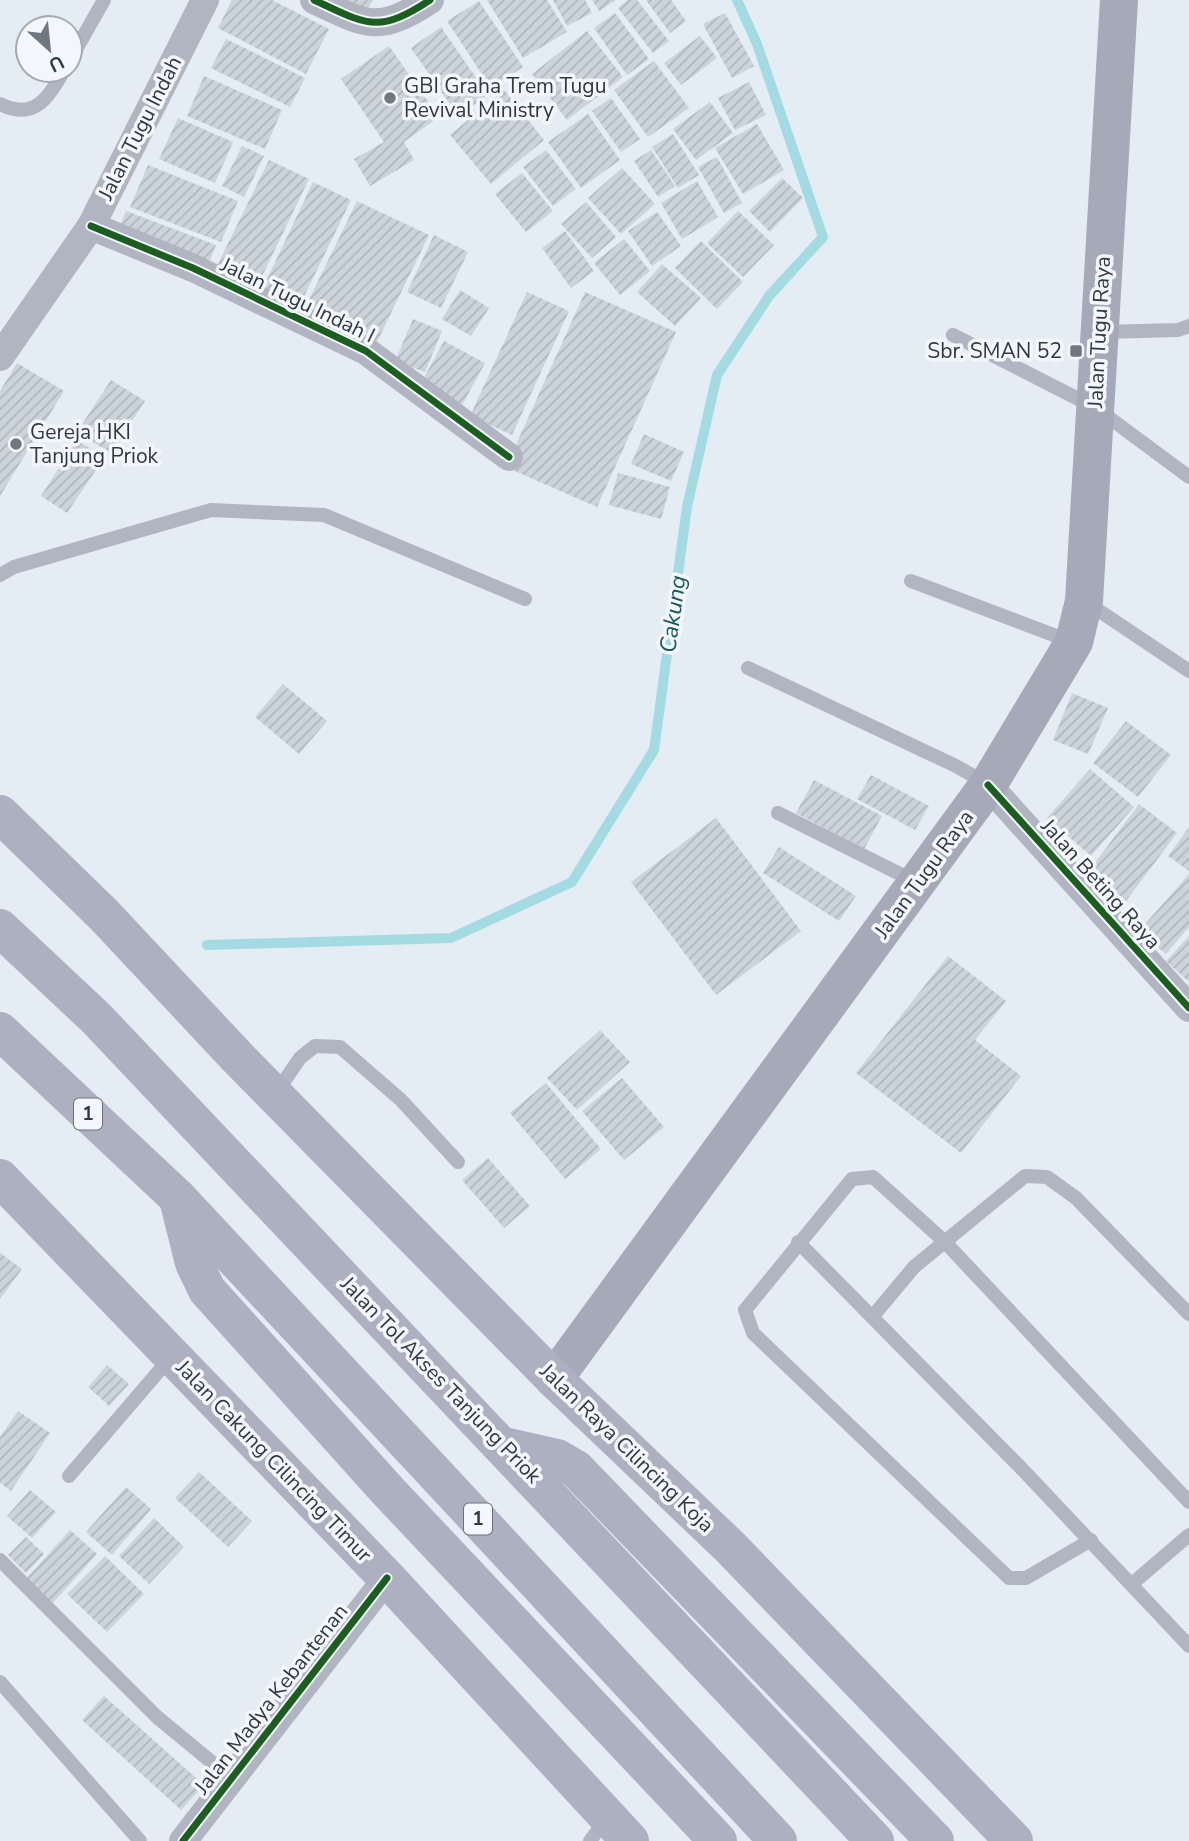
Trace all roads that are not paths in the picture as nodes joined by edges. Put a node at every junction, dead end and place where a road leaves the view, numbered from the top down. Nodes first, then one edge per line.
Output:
1 (104, 0) edge
2 (205, 0) edge
3 (314, 0) edge
4 (1119, 0) edge
5 (425, 3) edge
6 (84, 35) edge
7 (57, 84) edge
8 (0, 104) edge
9 (91, 226) junction
10 (1189, 326) edge
11 (1098, 332) junction
12 (953, 335) dead end
13 (0, 357) edge
14 (1096, 408) junction
15 (509, 457) dead end
16 (1189, 477) edge
17 (0, 575) edge
18 (911, 582) dead end
19 (525, 599) dead end
20 (1084, 601) junction
21 (1074, 642) junction
22 (748, 668) dead end
23 (1189, 671) edge
24 (988, 785) junction
25 (778, 813) dead end
26 (0, 814) edge
27 (918, 883) junction
28 (0, 928) edge
29 (1189, 1008) edge
30 (0, 1031) edge
31 (276, 1094) junction
32 (458, 1162) dead end
33 (0, 1178) edge
34 (177, 1197) junction
35 (944, 1241) junction
36 (799, 1242) junction
37 (1189, 1314) edge
38 (873, 1316) junction
39 (172, 1356) junction
40 (554, 1379) junction
41 (504, 1446) junction
42 (69, 1476) dead end
43 (1189, 1502) edge
44 (1189, 1535) edge
45 (1091, 1540) junction
46 (0, 1560) edge
47 (387, 1578) junction
48 (1133, 1583) junction
49 (1189, 1646) edge
50 (0, 1682) edge
51 (232, 1779) junction
52 (609, 1833) edge
53 (140, 1841) edge
54 (183, 1841) edge
55 (718, 1841) edge
56 (778, 1841) edge
57 (874, 1841) edge
58 (935, 1841) edge
59 (1014, 1841) edge

1 - 6 lane
2 - 9 street, Jalan Tugu Indah
3 - 5 street
4 - 11 main road, Jalan Tugu Raya
7 - 8 lane
9 - 13 street, Jalan Tugu Indah
9 - 15 street, Jalan Tugu Indah I
10 - 11 lane
11 - 14 main road, Jalan Tugu Raya
12 - 14 lane
14 - 16 lane
14 - 20 main road, Jalan Tugu Raya
17 - 19 lane
18 - 21 lane
20 - 21 main road, Jalan Tugu Raya
20 - 23 lane
21 - 24 main road, Jalan Tugu Raya
22 - 24 lane
24 - 27 main road, Jalan Tugu Raya
24 - 29 street, Jalan Beting Raya
25 - 27 lane
26 - 31 highway, Jalan Raya Cilincing Koja
27 - 40 main road, Jalan Tugu Raya
28 - 41 highway, Jalan Tol Akses Tanjung Priok
30 - 34 highway, 1
31 - 32 lane
31 - 40 highway, Jalan Raya Cilincing Koja
33 - 39 highway, Jalan Cakung Cilincing Timur
34 - 55 highway
34 - 56 highway, 1
35 - 36 lane
35 - 37 lane
35 - 38 lane
35 - 43 lane
36 - 38 lane
36 - 45 lane
38 - 45 lane
39 - 42 lane
39 - 47 highway, Jalan Cakung Cilincing Timur
40 - 59 highway, Jalan Raya Cilincing Koja
41 - 57 highway, Jalan Tol Akses Tanjung Priok
41 - 58 highway
44 - 48 lane
45 - 48 lane
46 - 51 lane
47 - 51 street, Jalan Madya Kebantenan
47 - 52 highway, Jalan Cakung Cilincing Timur
48 - 49 lane
50 - 53 lane
51 - 54 street, Jalan Madya Kebantenan

